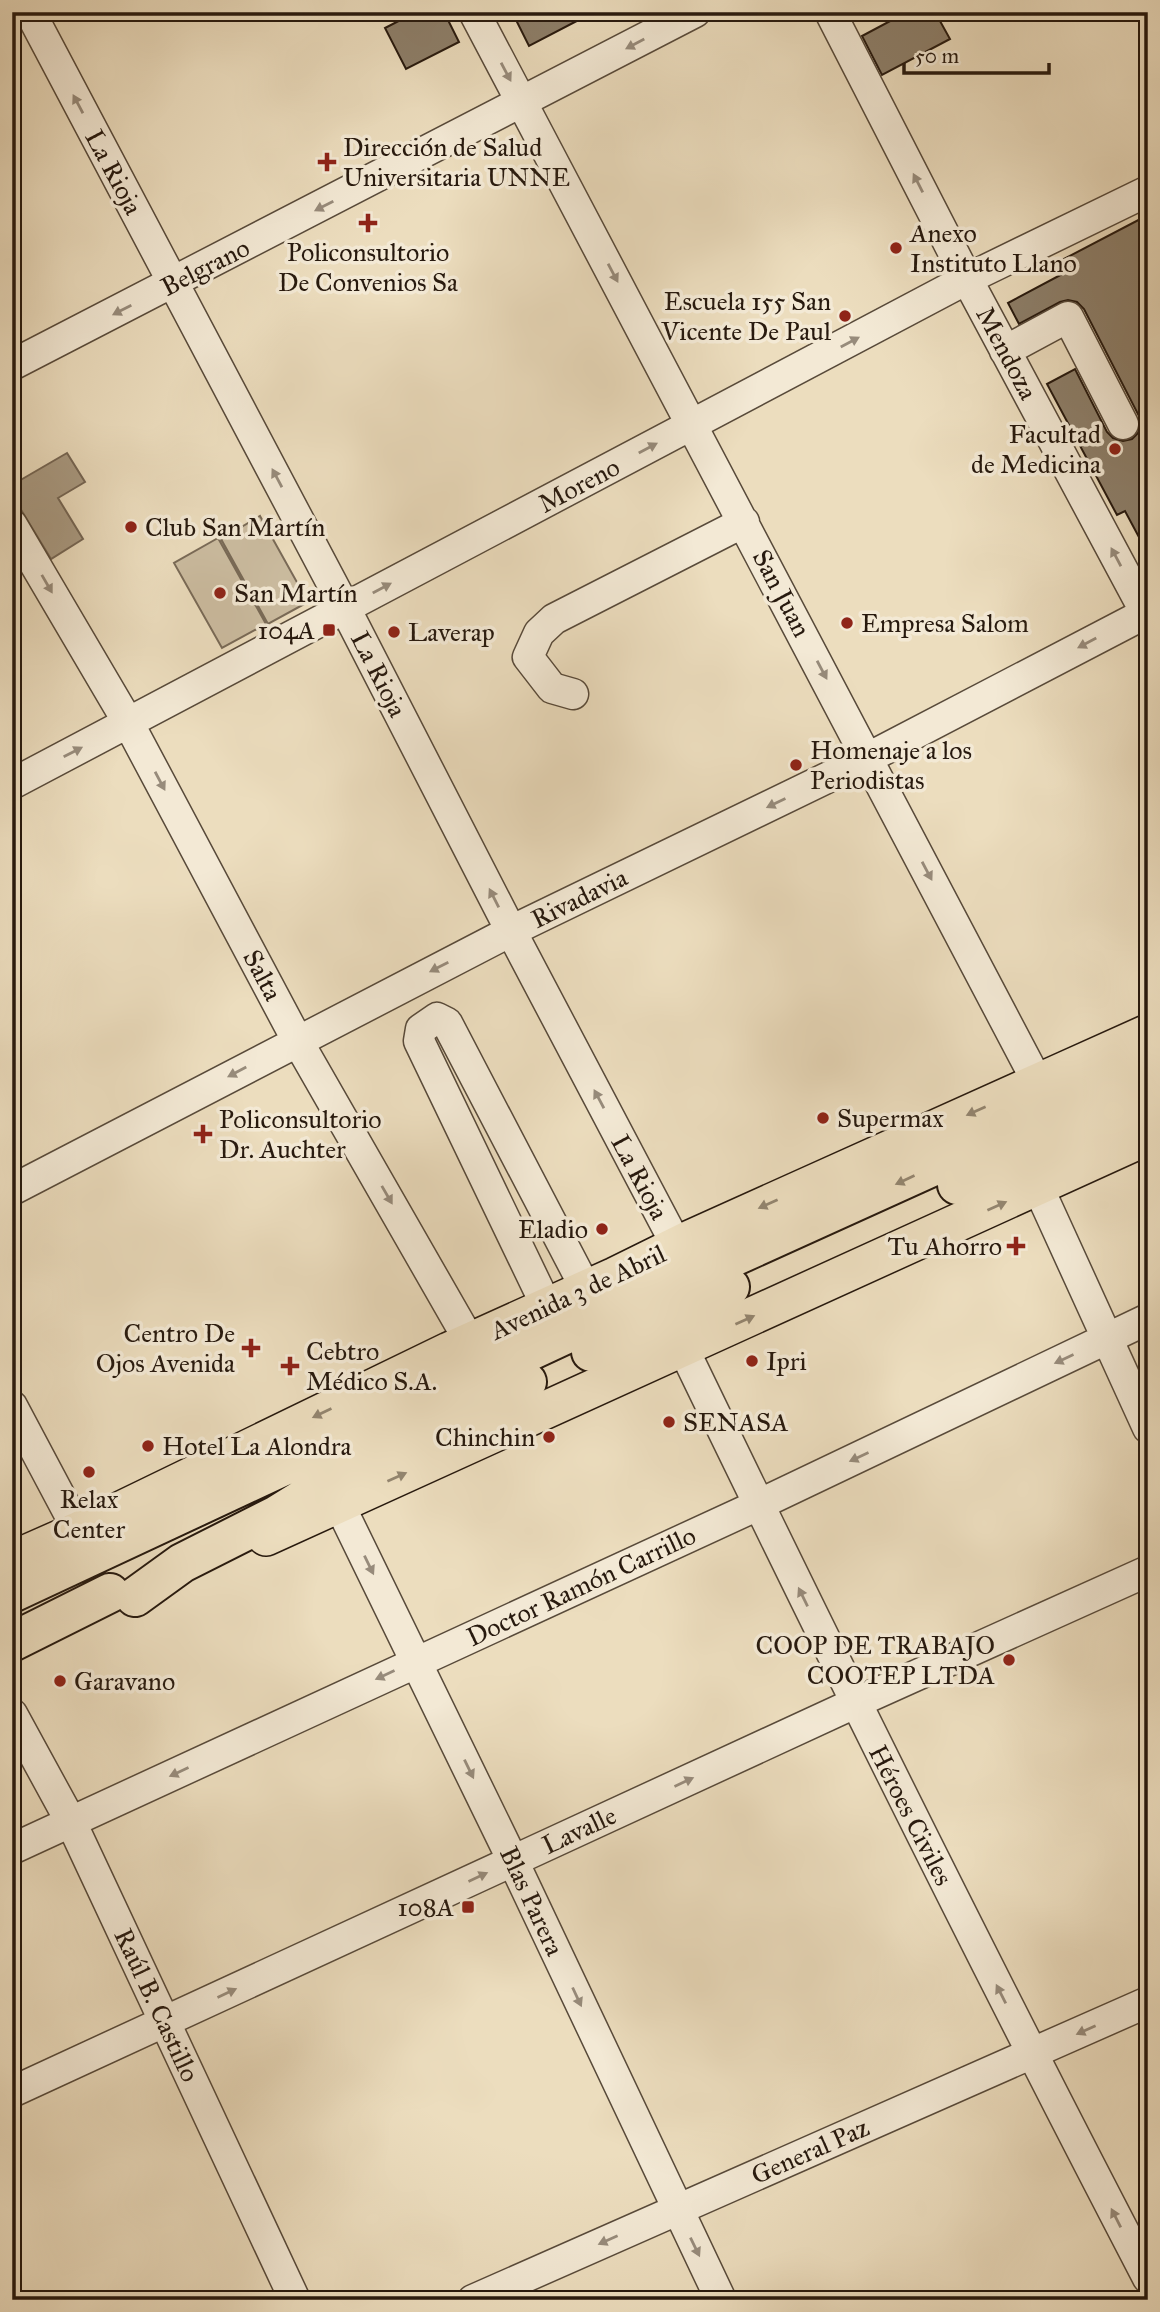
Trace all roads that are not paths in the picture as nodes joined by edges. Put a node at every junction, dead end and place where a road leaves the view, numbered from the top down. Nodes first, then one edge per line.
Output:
1 (30, 12) edge
2 (474, 12) edge
3 (695, 12) edge
4 (830, 12) edge
5 (523, 103) junction
6 (1148, 191) edge
7 (967, 279) junction
8 (173, 284) junction
9 (1005, 351) junction
10 (12, 365) edge
11 (1123, 424) dead end
12 (693, 425) junction
13 (744, 522) junction
14 (12, 525) edge
15 (345, 608) junction
16 (1147, 614) edge
17 (573, 694) dead end
18 (129, 724) junction
19 (868, 758) junction
20 (12, 783) edge
21 (511, 931) junction
22 (1148, 1033) edge
23 (297, 1040) junction
24 (1148, 1069) edge
25 (1038, 1083) junction
26 (1148, 1099) edge
27 (1148, 1136) edge
28 (1036, 1153) junction
29 (12, 1190) edge
30 (586, 1289) junction
31 (679, 1297) junction
32 (547, 1307) junction
33 (1148, 1319) edge
34 (1106, 1339) junction
35 (493, 1384) junction
36 (12, 1406) edge
37 (1148, 1427) edge
38 (386, 1432) junction
39 (339, 1504) junction
40 (758, 1505) junction
41 (12, 1560) edge
42 (105, 1569) junction
43 (1148, 1571) edge
44 (12, 1593) edge
45 (12, 1622) edge
46 (12, 1642) edge
47 (12, 1655) edge
48 (416, 1661) junction
49 (855, 1703) junction
50 (12, 1714) edge
51 (72, 1822) junction
52 (12, 1849) edge
53 (513, 1861) junction
54 (1148, 2002) edge
55 (165, 2022) junction
56 (1032, 2054) junction
57 (12, 2092) edge
58 (677, 2210) junction
59 (1148, 2278) edge
60 (295, 2300) edge
61 (473, 2300) edge
62 (721, 2300) edge

8 -> 1 street, La Rioja
2 -> 5 street, San Juan
3 -> 5 street, Belgrano
7 -> 4 street, Mendoza
5 -> 8 street, Belgrano
5 -> 12 street, San Juan
6 - 7 street, Moreno
7 - 9 street, Mendoza
12 -> 7 street, Moreno
8 -> 10 street, Belgrano
15 -> 8 street, La Rioja
9 - 11 street
16 -> 9 street, Mendoza
12 - 13 street, San Juan
15 -> 12 street, Moreno
13 - 17 street
13 -> 19 street, San Juan
14 -> 18 street, Salta
15 - 18 street, Moreno
21 -> 15 street, La Rioja
16 -> 19 street, Rivadavia
20 -> 18 street, Moreno
18 -> 23 street, Salta
19 -> 21 street, Rivadavia
19 -> 25 street, San Juan
21 -> 23 street, Rivadavia
31 -> 21 street, La Rioja
22 - 25 main road, Avenida 3 de Abril
23 -> 29 street, Rivadavia
23 -> 35 street, Salta
24 - 28 highway, Avenida 3 de Abril
25 - 28 street
25 -> 31 main road, Avenida 3 de Abril
26 - 28 highway, Avenida 3 de Abril
27 - 28 main road, Avenida 3 de Abril
31 -> 28 main road, Avenida 3 de Abril
28 - 31 highway, Avenida 3 de Abril
28 - 34 street
30 - 31 main road, Avenida 3 de Abril
30 - 32 main road, Avenida 3 de Abril
30 - 32 street
31 - 35 highway, Avenida 3 de Abril
31 - 35 main road, Avenida 3 de Abril
31 - 40 street, Héroes Civiles
32 - 35 main road, Avenida 3 de Abril
33 - 34 street, Doctor Ramón Carrillo
34 - 37 street
34 -> 40 street, Doctor Ramón Carrillo
35 - 38 highway, Avenida 3 de Abril
39 -> 35 main road, Avenida 3 de Abril
35 -> 42 main road, Avenida 3 de Abril
36 - 42 street
38 - 42 highway
38 - 42 highway
39 - 42 main road, Avenida 3 de Abril
39 -> 48 street, Blas Parera
40 - 48 street, Doctor Ramón Carrillo
49 -> 40 street, Héroes Civiles
41 - 42 main road, Avenida 3 de Abril
42 - 44 highway, Avenida 3 de Abril
42 - 45 highway, Avenida 3 de Abril
42 - 46 highway
42 - 47 main road, Avenida 3 de Abril
43 - 49 street, Lavalle
48 -> 51 street, Doctor Ramón Carrillo
48 -> 53 street, Blas Parera
53 -> 49 street, Lavalle
56 -> 49 street, Héroes Civiles
50 - 51 street, Raúl B. Castillo
51 - 52 street, Doctor Ramón Carrillo
51 - 55 street, Raúl B. Castillo
55 -> 53 street, Lavalle
53 -> 58 street, Blas Parera
54 -> 56 street, General Paz
55 - 57 street, Lavalle
55 - 60 street, Raúl B. Castillo
56 - 58 street, General Paz
59 -> 56 street, Héroes Civiles
58 -> 61 street, General Paz
58 -> 62 street, Blas Parera

